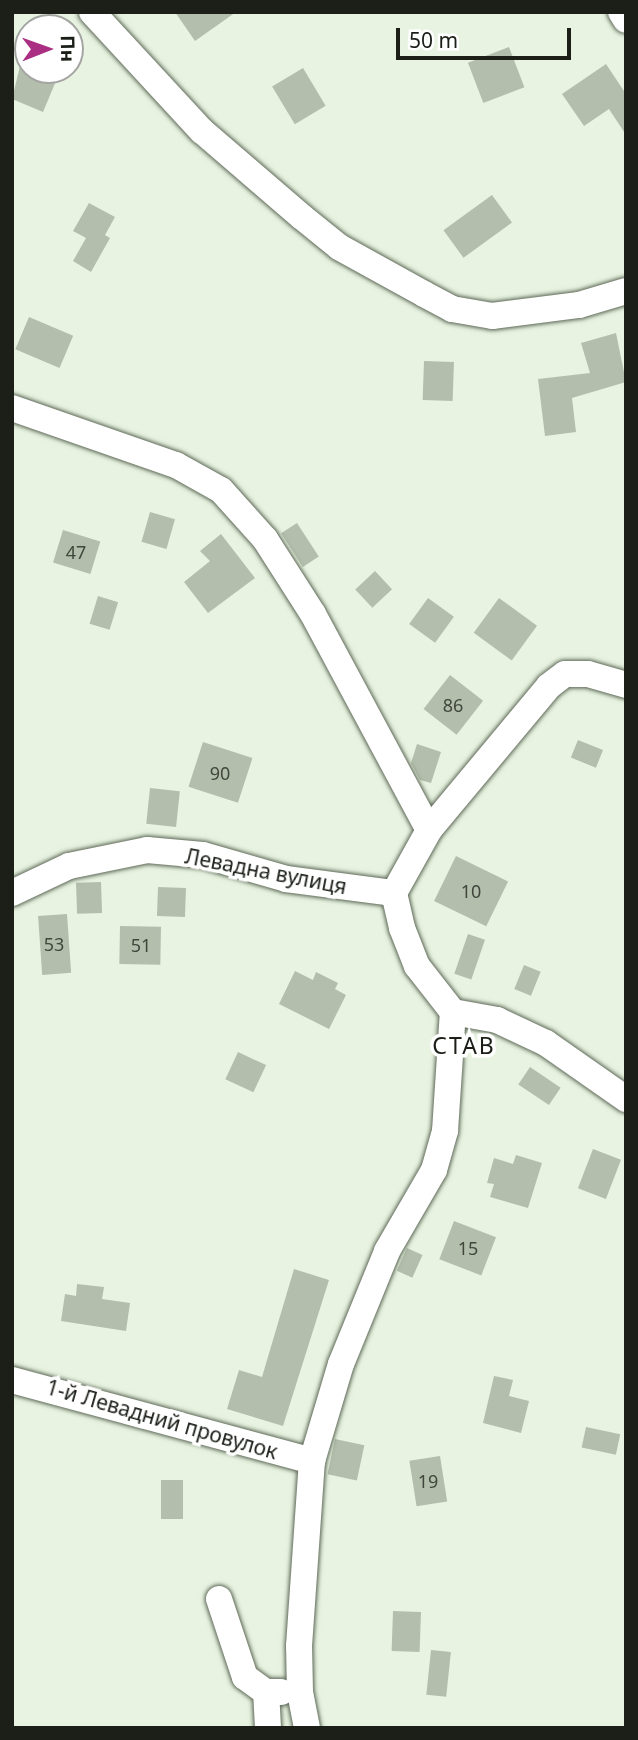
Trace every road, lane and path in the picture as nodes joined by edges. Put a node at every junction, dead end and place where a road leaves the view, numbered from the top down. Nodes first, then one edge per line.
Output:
1 (92, 12) edge
2 (621, 12) edge
3 (626, 20) edge
4 (626, 291) edge
5 (12, 408) edge
6 (626, 685) edge
7 (429, 830) junction
8 (12, 893) edge
9 (394, 893) junction
10 (453, 1012) junction
11 (626, 1099) edge
12 (12, 1380) edge
13 (312, 1461) junction
14 (219, 1599) dead end
15 (266, 1692) junction
16 (300, 1692) junction
17 (268, 1728) edge
18 (307, 1728) edge

1 - 4 street
2 - 3 street
5 - 7 street
6 - 7 street
7 - 9 street
8 - 9 street, Левадна вулиця
9 - 10 street
10 - 11 street
10 - 13 street
12 - 13 street, 1-й Левадний провулок
13 - 16 street
14 - 15 street
15 - 16 street
15 - 17 street
16 - 18 street

